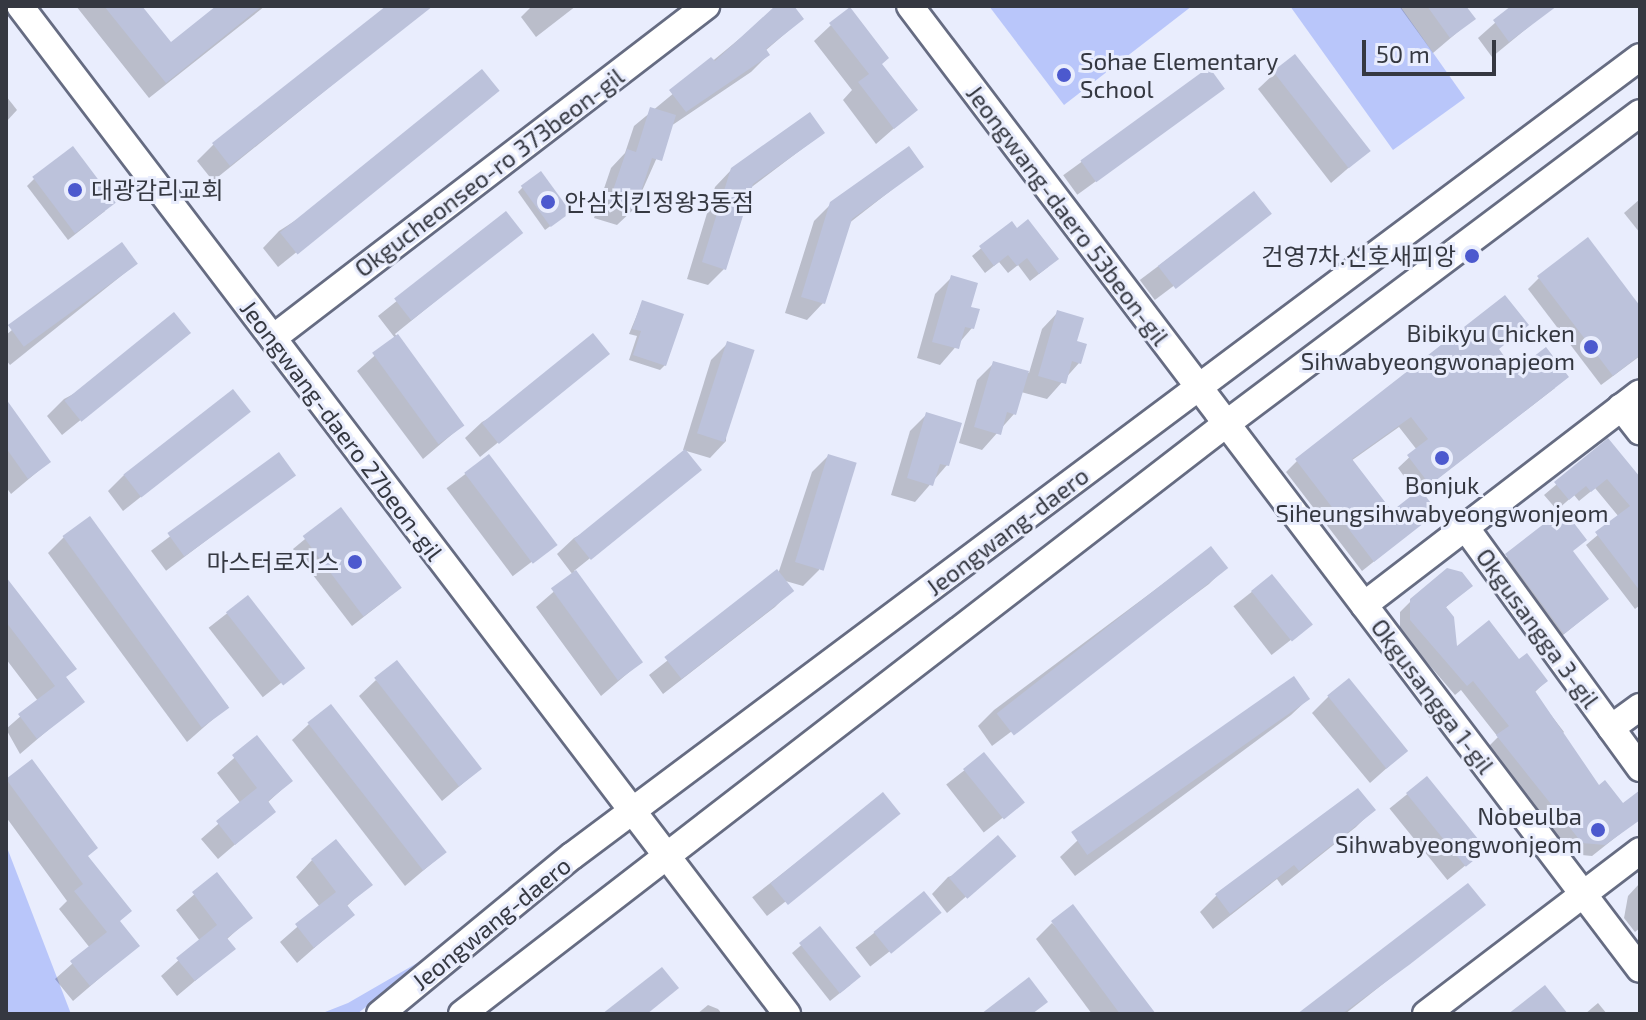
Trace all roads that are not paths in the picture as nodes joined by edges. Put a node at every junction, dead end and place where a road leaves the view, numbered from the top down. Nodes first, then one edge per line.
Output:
1 (20, 6) edge
2 (706, 6) edge
3 (910, 6) edge
4 (1640, 57) edge
5 (1640, 113) edge
6 (273, 338) junction
7 (1199, 387) junction
8 (1631, 400) edge
9 (1226, 424) junction
10 (1640, 431) edge
11 (1465, 527) junction
12 (1364, 605) junction
13 (1640, 707) edge
14 (1611, 728) junction
15 (1640, 768) edge
16 (633, 811) junction
17 (1640, 851) edge
18 (665, 853) junction
19 (1583, 894) junction
20 (1640, 969) edge
21 (389, 1007) edge
22 (373, 1014) edge
23 (462, 1014) edge
24 (787, 1014) edge
25 (1426, 1014) edge

1 - 6 street, Jeongwang-daero 27beon-gil
2 - 6 street, Okgucheonseo-ro 373beon-gil
3 - 7 street, Jeongwang-daero 53beon-gil
4 - 7 street, Jeongwang-daero
5 - 9 street, Jeongwang-daero
6 - 16 street, Jeongwang-daero 27beon-gil
7 - 9 street, Jeongwang-daero 53beon-gil
7 - 16 street, Jeongwang-daero
8 - 10 street, Okgusangga 3-gil
8 - 11 street, Okgusangga 3-gil
9 - 12 street, Okgusangga 1-gil
9 - 18 street, Jeongwang-daero
11 - 12 street, Okgusangga 3-gil
11 - 14 street, Okgusangga 3-gil
12 - 19 street, Okgusangga 1-gil
13 - 14 street, Okgusangga 3-gil
14 - 15 street, Okgusangga 3-gil
16 - 18 street, Jeongwang-daero 27beon-gil
16 - 21 street, Jeongwang-daero
17 - 19 street
18 - 23 street, Jeongwang-daero
18 - 24 street, Jeongwang-daero 27beon-gil
19 - 20 street, Okgusangga 1-gil
19 - 25 street
21 - 22 street, Jeongwang-daero

